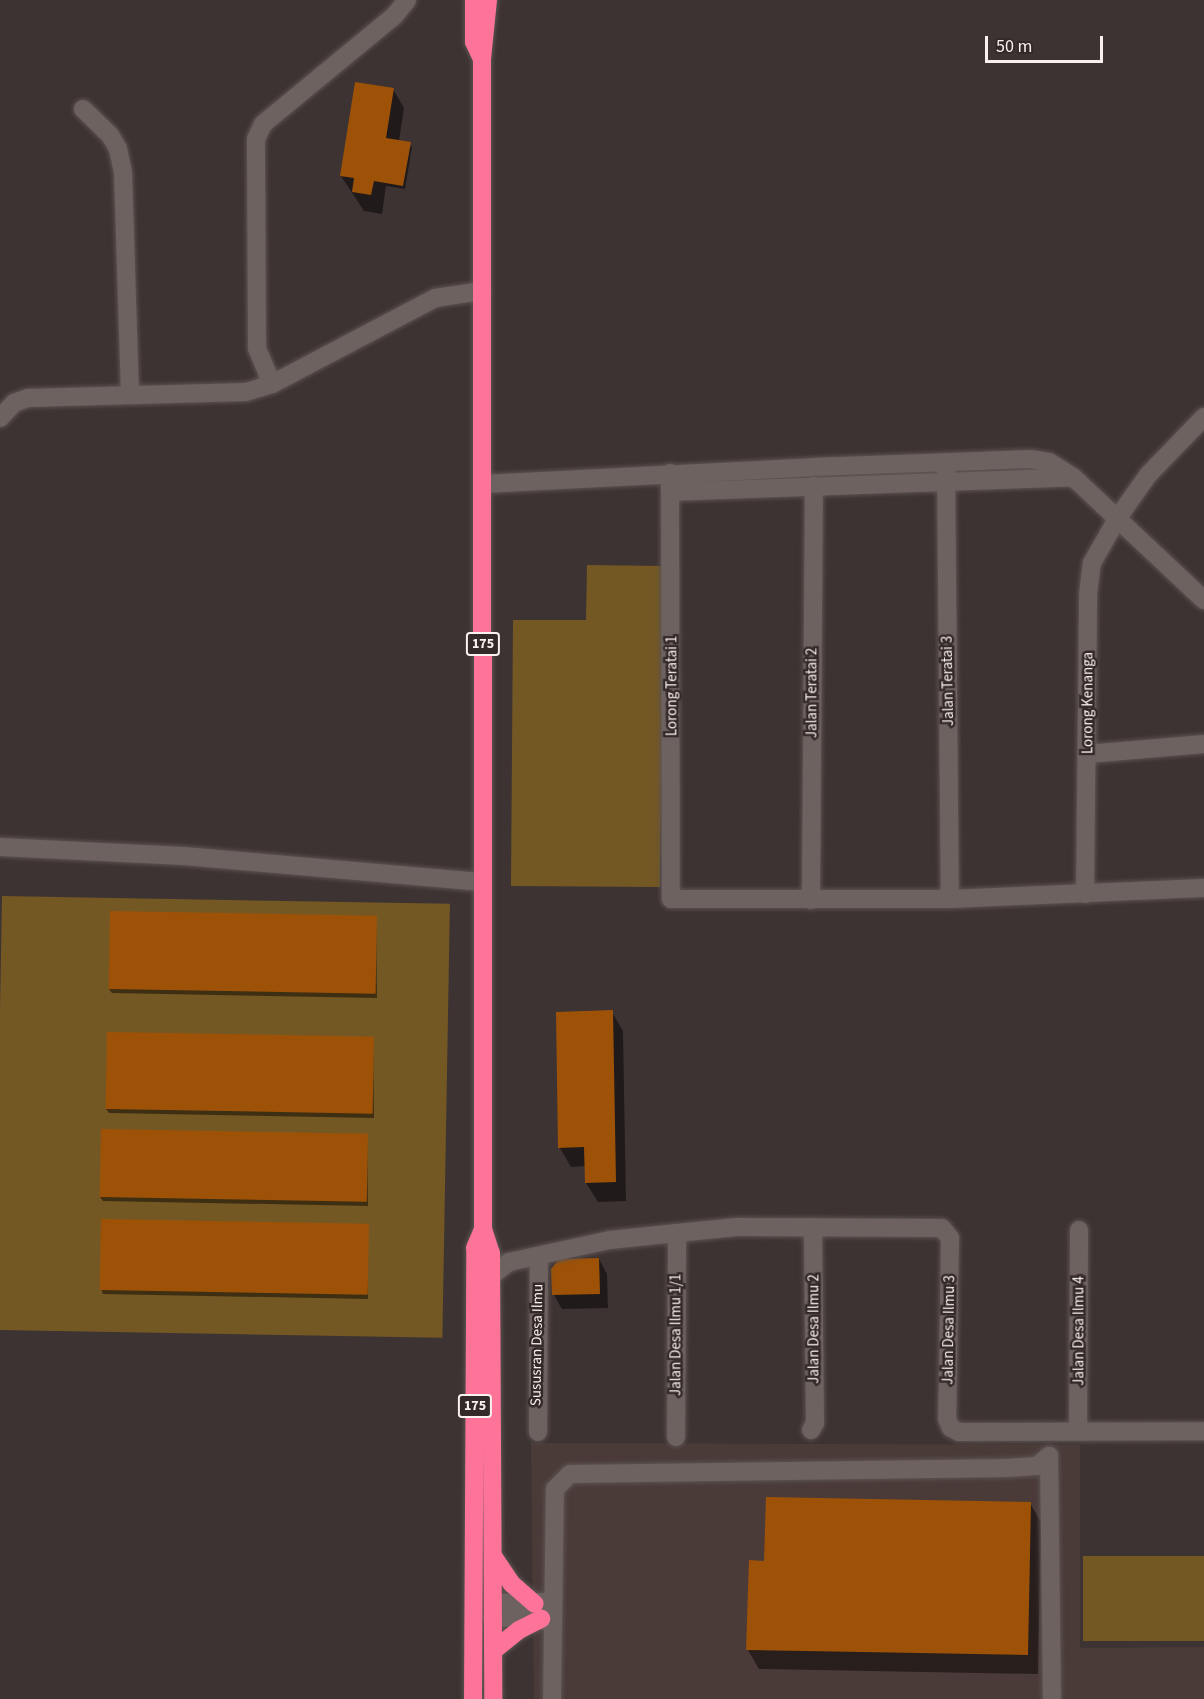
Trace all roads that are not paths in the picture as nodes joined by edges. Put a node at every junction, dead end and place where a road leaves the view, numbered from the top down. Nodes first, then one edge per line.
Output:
1 (407, 0) edge
2 (474, 0) edge
3 (488, 0) edge
4 (482, 59) junction
5 (83, 110) dead end
6 (483, 291) junction
7 (272, 384) junction
8 (130, 395) junction
9 (1204, 417) edge
10 (0, 418) edge
11 (946, 462) junction
12 (670, 473) junction
13 (1073, 477) junction
14 (483, 484) junction
15 (946, 484) junction
16 (814, 486) junction
17 (670, 492) junction
18 (1117, 519) junction
19 (1204, 600) edge
20 (1204, 744) edge
21 (1088, 754) junction
22 (0, 847) edge
23 (483, 882) junction
24 (1204, 888) edge
25 (1085, 894) junction
26 (950, 899) junction
27 (811, 900) junction
28 (813, 1227) junction
29 (483, 1229) junction
30 (1079, 1230) dead end
31 (677, 1233) junction
32 (491, 1253) junction
33 (539, 1257) junction
34 (509, 1262) junction
35 (491, 1276) junction
36 (811, 1430) dead end
37 (1078, 1431) junction
38 (1204, 1431) edge
39 (538, 1432) dead end
40 (676, 1437) dead end
41 (493, 1556) junction
42 (554, 1584) junction
43 (474, 1585) junction
44 (491, 1611) junction
45 (538, 1611) junction
46 (474, 1628) junction
47 (554, 1632) junction
48 (493, 1651) junction
49 (473, 1699) edge
50 (493, 1699) edge
51 (552, 1699) edge
52 (1052, 1699) edge

1 - 7 street
2 - 4 highway, 175
3 - 4 highway, 175
4 - 6 highway, 175
5 - 8 street
6 - 7 street
6 - 14 highway, 175
7 - 8 street
8 - 10 street
9 - 18 street, Lorong Kenanga
11 - 12 street
11 - 13 street
11 - 15 street, Jalan Teratai 3
12 - 14 street
12 - 17 street, Lorong Teratai 1
13 - 15 street
13 - 18 street
14 - 23 highway, 175
15 - 16 street
15 - 26 street, Jalan Teratai 3
16 - 17 street
16 - 27 street, Jalan Teratai 2
17 - 27 street, Lorong Teratai 1
18 - 19 street
18 - 21 street, Lorong Kenanga
20 - 21 street
21 - 25 street, Lorong Kenanga
22 - 23 street
23 - 29 highway, 175
24 - 25 street
25 - 26 street
26 - 27 street
28 - 31 street
28 - 36 street, Jalan Desa Ilmu 2
28 - 37 street, Jalan Desa Ilmu 3
29 - 32 highway, 175
29 - 43 highway, 175
30 - 37 street, Jalan Desa Ilmu 4
31 - 33 street
31 - 40 street, Jalan Desa Ilmu 1/1
32 - 34 street
32 - 35 highway, 175
33 - 34 street
33 - 39 street, Sususran Desa Ilmu
34 - 35 street
35 - 41 highway, 175
37 - 38 street
41 - 44 highway, 175
41 - 45 highway
42 - 45 street
42 - 47 street
42 - 52 street
43 - 44 highway
43 - 46 highway, 175
44 - 45 street
44 - 46 highway
44 - 48 highway, 175
45 - 47 street
45 - 48 highway
46 - 49 highway, 175
47 - 51 street
48 - 50 highway, 175

